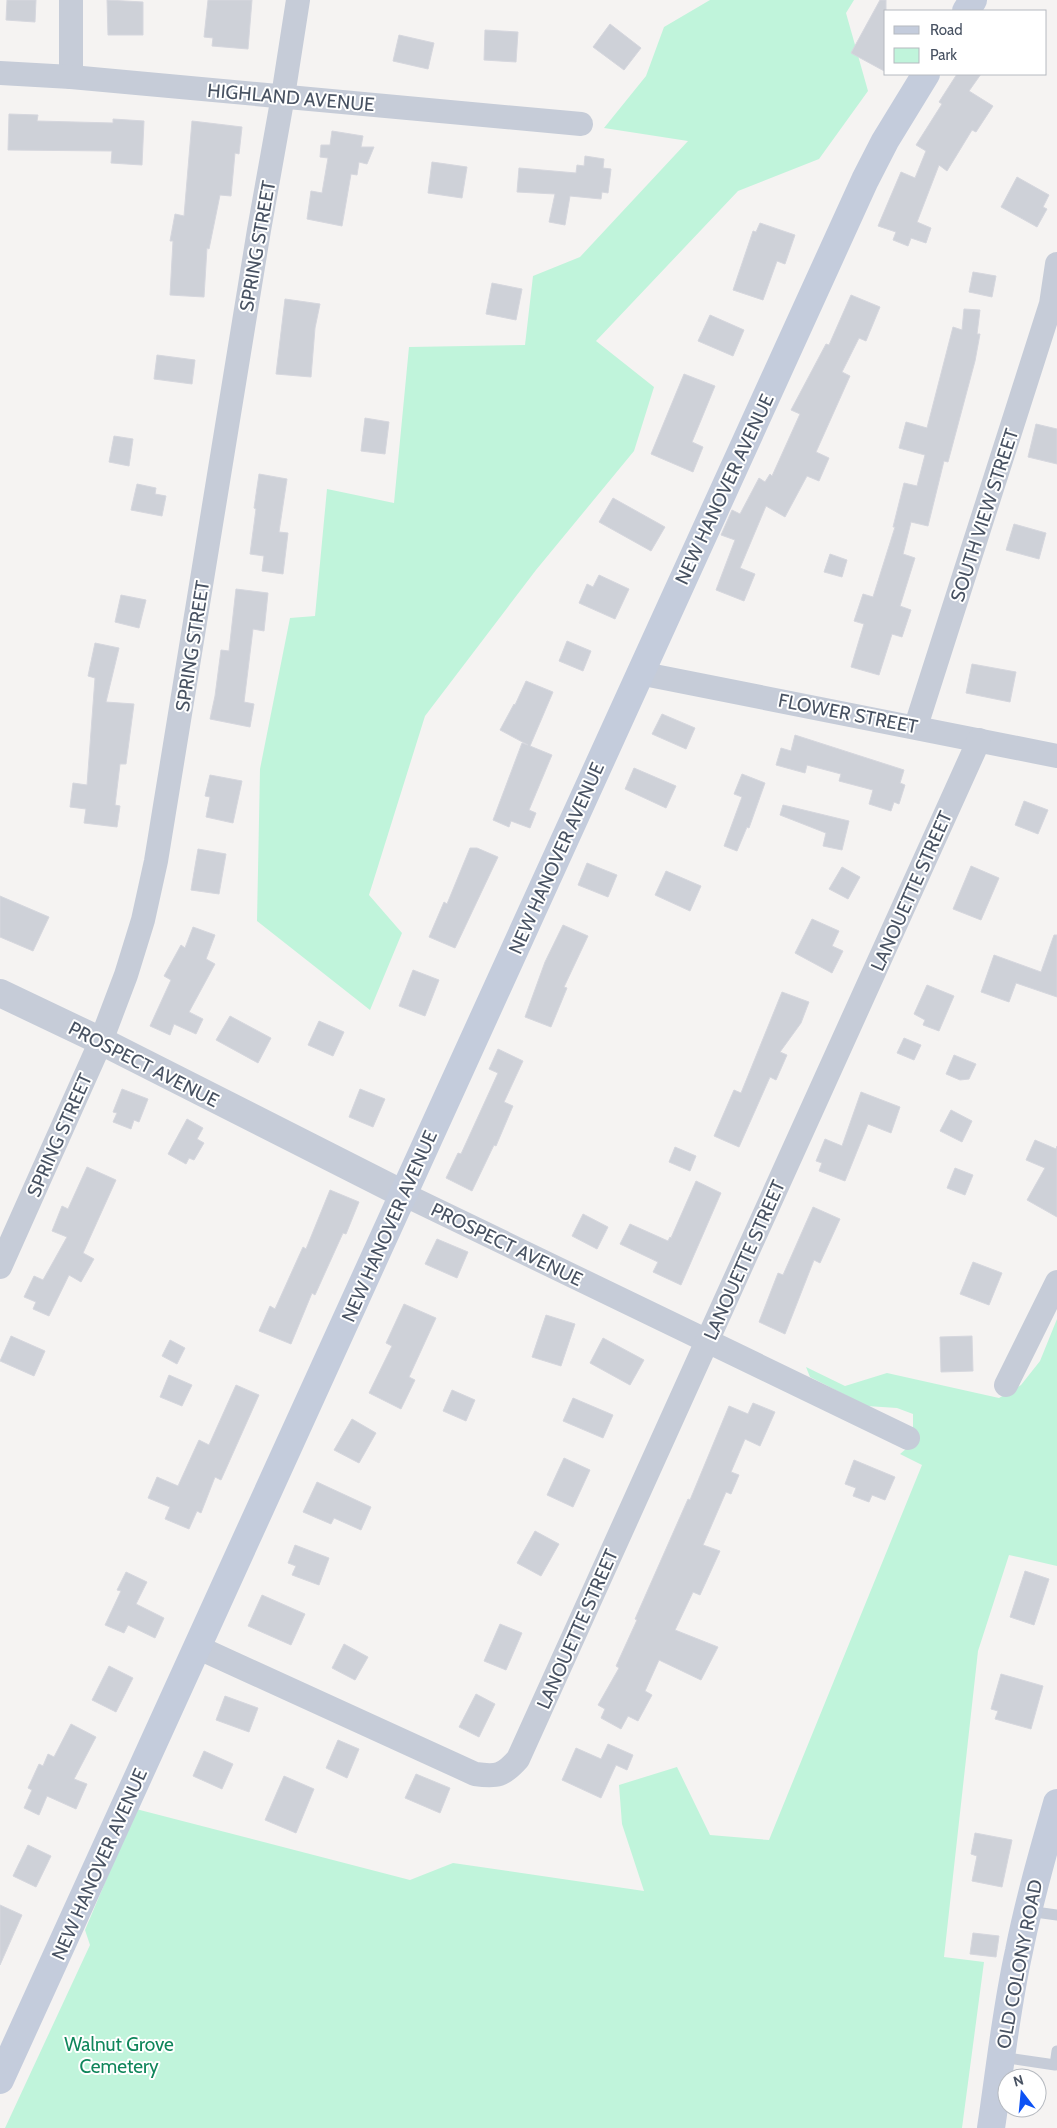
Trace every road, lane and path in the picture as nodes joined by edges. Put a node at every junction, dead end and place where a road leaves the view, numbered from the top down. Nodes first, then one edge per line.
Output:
1 (71, 0) edge
2 (298, 0) edge
3 (0, 73) edge
4 (925, 75) edge
5 (72, 77) junction
6 (283, 96) junction
7 (581, 124) dead end
8 (1057, 264) edge
9 (639, 673) junction
10 (916, 726) junction
11 (979, 740) junction
12 (1057, 756) edge
13 (0, 993) edge
14 (101, 1041) junction
15 (403, 1194) junction
16 (0, 1267) edge
17 (1057, 1282) edge
18 (707, 1342) junction
19 (1006, 1386) dead end
20 (908, 1438) dead end
21 (197, 1647) junction
22 (1057, 1803) edge
23 (1028, 1911) junction
24 (1057, 1915) edge
25 (1057, 2051) edge
26 (1001, 2058) junction
27 (0, 2080) edge
28 (991, 2128) edge

1 - 5 street
2 - 6 street, SPRING STREET
3 - 5 street, HIGHLAND AVENUE
4 - 9 main road, NEW HANOVER AVENUE
5 - 6 street, HIGHLAND AVENUE
6 - 7 street, HIGHLAND AVENUE
6 - 14 street, SPRING STREET
8 - 10 street, SOUTH VIEW STREET
9 - 10 street, FLOWER STREET
9 - 15 main road, NEW HANOVER AVENUE
10 - 11 street, FLOWER STREET
11 - 12 street, FLOWER STREET
11 - 18 street, LANOUETTE STREET
13 - 14 street, PROSPECT AVENUE
14 - 15 street, PROSPECT AVENUE
14 - 16 street, SPRING STREET
15 - 18 street, PROSPECT AVENUE
15 - 21 main road, NEW HANOVER AVENUE
17 - 19 street
18 - 20 street, PROSPECT AVENUE
18 - 21 street, LANOUETTE STREET
21 - 27 main road, NEW HANOVER AVENUE
22 - 23 main road, OLD COLONY ROAD
23 - 24 lane
23 - 26 main road, OLD COLONY ROAD
25 - 26 lane
26 - 28 main road, OLD COLONY ROAD

